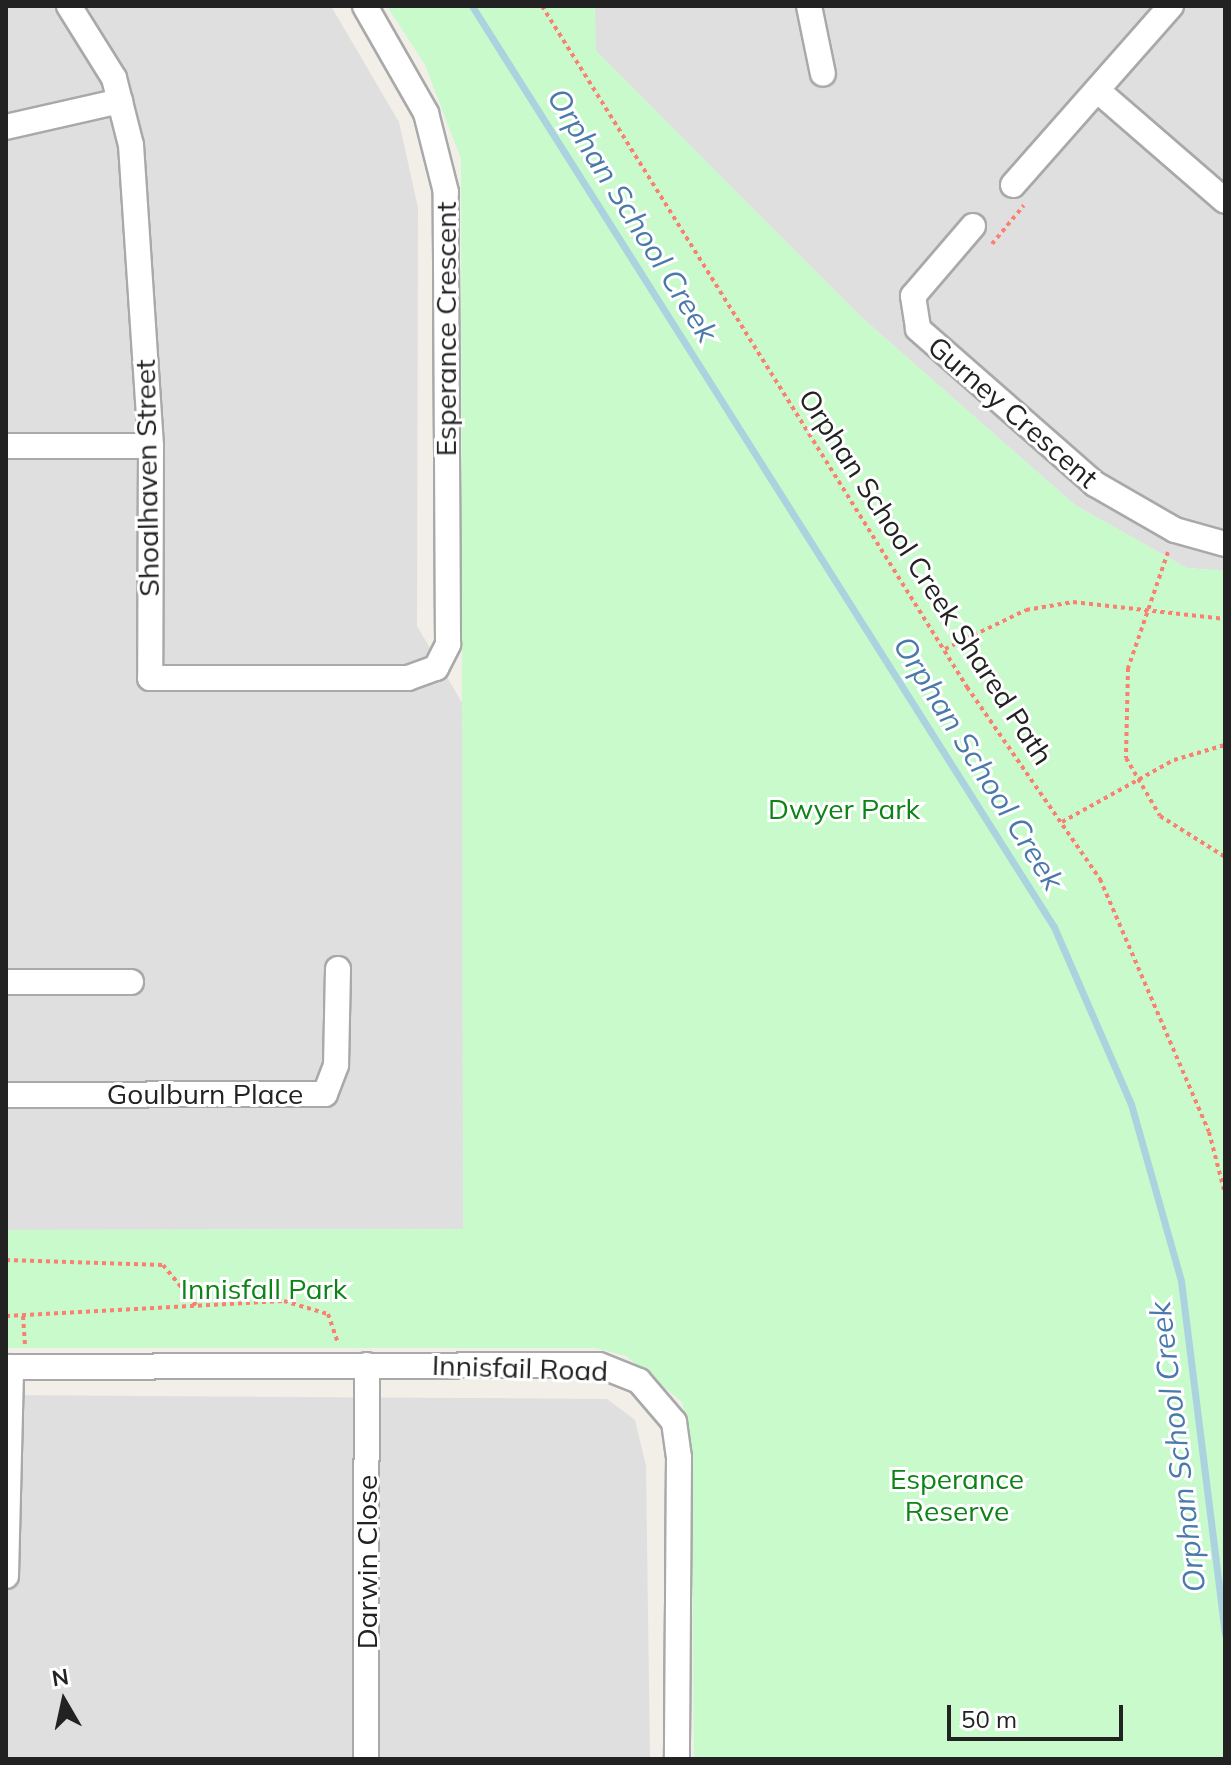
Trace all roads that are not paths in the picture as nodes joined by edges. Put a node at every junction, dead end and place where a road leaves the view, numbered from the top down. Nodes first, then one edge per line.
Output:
1 (69, 6) edge
2 (365, 6) edge
3 (809, 6) edge
4 (1171, 6) edge
5 (823, 74) dead end
6 (1097, 90) junction
7 (120, 101) junction
8 (6, 127) edge
9 (1013, 185) dead end
10 (1225, 201) edge
11 (973, 226) dead end
12 (6, 446) edge
13 (151, 446) junction
14 (1225, 544) edge
15 (436, 668) joint
16 (338, 969) dead end
17 (6, 982) edge
18 (131, 982) dead end
19 (6, 1095) edge
20 (367, 1365) junction
21 (8, 1367) edge
22 (6, 1576) edge
23 (366, 1759) edge
24 (677, 1759) edge

1 - 7 street, Shoalhaven Street
2 - 15 street, Esperance Crescent
3 - 5 street
4 - 6 street
6 - 9 street
6 - 10 street
7 - 8 street
7 - 13 street, Shoalhaven Street
11 - 14 street, Gurney Crescent
12 - 13 street
13 - 15 street, Shoalhaven Street
16 - 19 street, Goulburn Place
17 - 18 street
20 - 21 street, Innisfail Road
20 - 23 street, Darwin Close
20 - 24 street, Innisfail Road
21 - 22 street

